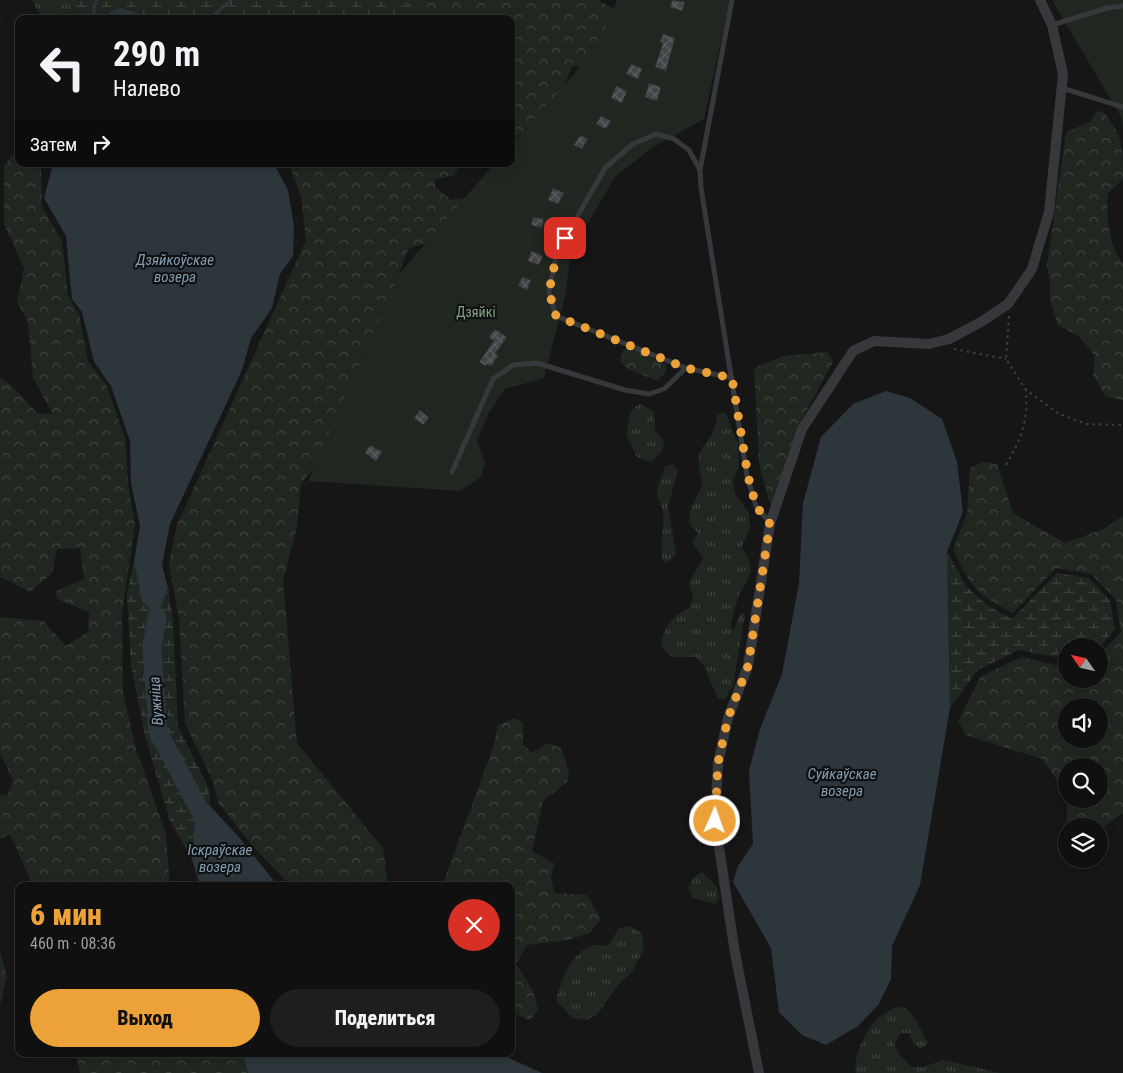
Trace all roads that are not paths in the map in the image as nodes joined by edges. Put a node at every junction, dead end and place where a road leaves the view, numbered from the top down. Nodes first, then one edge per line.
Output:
1 (732, 0) edge
2 (1040, 0) edge
3 (1123, 6) edge
4 (1052, 25) junction
5 (1062, 88) junction
6 (1123, 108) edge
7 (700, 170) junction
8 (686, 368) junction
9 (732, 378) junction
10 (452, 472) dead end
11 (770, 524) junction
12 (759, 1073) edge

1 - 7 lane
2 - 4 street
3 - 4 lane
4 - 5 street
5 - 6 lane
5 - 11 street
7 - 8 lane
7 - 9 lane
8 - 9 lane
8 - 10 lane
9 - 11 lane
11 - 12 street

